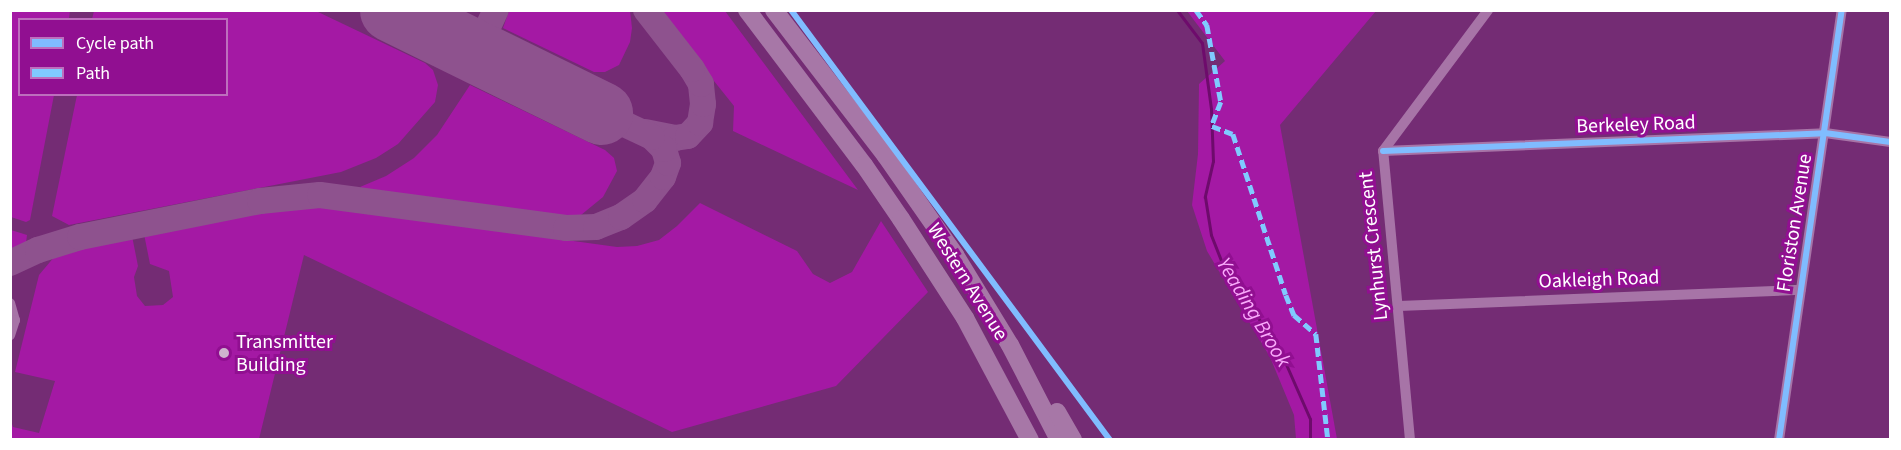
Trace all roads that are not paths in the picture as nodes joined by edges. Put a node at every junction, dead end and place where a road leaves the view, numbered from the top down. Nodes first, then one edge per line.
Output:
1 (747, 10) edge
2 (774, 10) edge
3 (1488, 10) edge
4 (1842, 10) edge
5 (1825, 133) junction
6 (1890, 142) edge
7 (1383, 151) junction
8 (955, 255) junction
9 (1801, 290) junction
10 (10, 303) edge
11 (1399, 306) junction
12 (10, 335) edge
13 (1030, 440) edge
14 (1059, 440) edge
15 (1073, 440) edge
16 (1410, 440) edge
17 (1779, 440) edge

1 - 13 highway, Western Avenue
2 - 8 highway, Western Avenue
3 - 7 street, Lynhurst Crescent
4 - 5 street, Floriston Avenue
5 - 6 street, Berkeley Road
5 - 7 street, Berkeley Road
5 - 9 street, Floriston Avenue
7 - 11 street, Lynhurst Crescent
8 - 14 highway, Western Avenue
8 - 15 highway
9 - 11 street, Oakleigh Road
9 - 17 street, Floriston Avenue
10 - 12 street
11 - 16 street, Lynhurst Crescent

